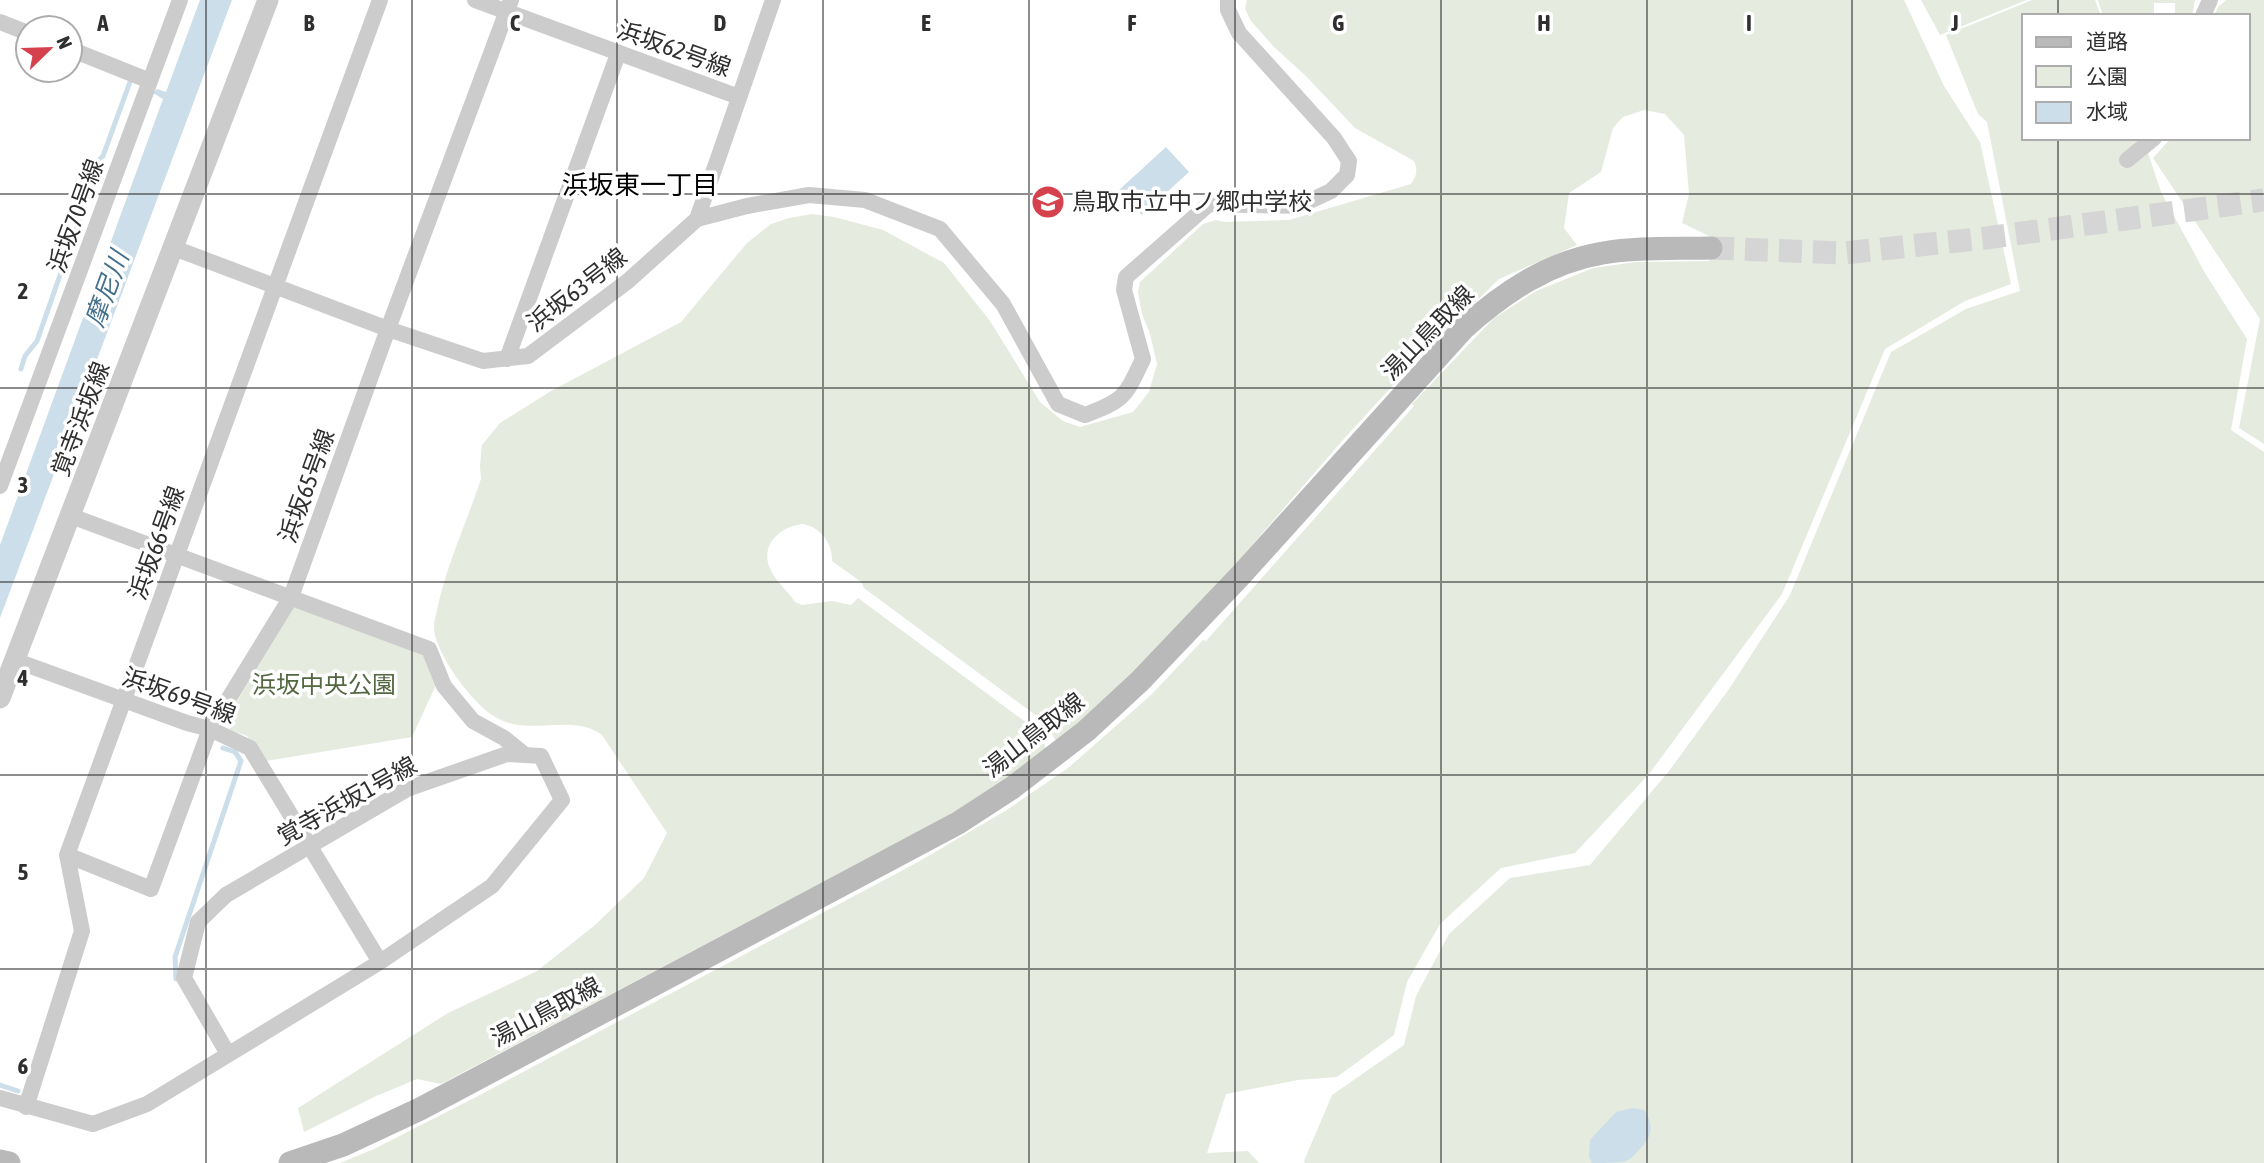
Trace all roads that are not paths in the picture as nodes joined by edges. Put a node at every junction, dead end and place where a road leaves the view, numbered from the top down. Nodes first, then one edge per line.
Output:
1 (180, 0) edge
2 (268, 0) edge
3 (380, 0) edge
4 (475, 0) edge
5 (773, 0) edge
6 (1228, 0) edge
7 (509, 5) edge
8 (618, 54) junction
9 (84, 55) edge
10 (150, 81) junction
11 (739, 97) junction
12 (2152, 140) edge
13 (2127, 160) dead end
14 (697, 219) junction
15 (174, 248) junction
16 (1711, 248) tunnel mouth
17 (276, 286) junction
18 (388, 329) junction
19 (507, 359) junction
20 (0, 486) edge
21 (71, 516) junction
22 (177, 556) junction
23 (292, 597) junction
24 (14, 660) junction
25 (0, 698) edge
26 (124, 700) junction
27 (210, 729) junction
28 (526, 755) junction
29 (310, 846) junction
30 (67, 855) junction
31 (380, 962) junction
32 (228, 1054) junction
33 (0, 1098) edge
34 (26, 1107) junction
35 (0, 1161) edge
36 (9, 1163) edge
37 (290, 1163) edge

1 - 10 street, 浜坂70号線
2 - 15 street, 覚寺浜坂線
3 - 17 street, 浜坂66号線
4 - 7 street, 浜坂62号線
5 - 11 street, 浜坂63号線
6 - 14 street
7 - 8 street, 浜坂62号線
7 - 18 street, 浜坂65号線
8 - 11 street, 浜坂62号線
8 - 19 street
9 - 10 street
10 - 20 street, 浜坂70号線
11 - 14 street, 浜坂63号線
12 - 13 street
14 - 19 street, 浜坂63号線
15 - 17 street, 浜坂63号線
15 - 21 street, 覚寺浜坂線
16 - 37 main road, 湯山鳥取線
17 - 18 street, 浜坂63号線
17 - 22 street, 浜坂66号線
18 - 19 street, 浜坂63号線
18 - 23 street, 浜坂65号線
21 - 22 street
21 - 24 street, 覚寺浜坂線
22 - 23 street
22 - 26 street, 浜坂66号線
23 - 27 street, 浜坂65号線
23 - 28 street
24 - 25 street, 覚寺浜坂線
24 - 26 street, 浜坂69号線
26 - 27 street, 浜坂69号線
26 - 30 street, 浜坂66号線
27 - 29 street, 浜坂69号線
27 - 30 street, 浜坂65号線
28 - 29 street, 覚寺浜坂1号線
28 - 31 street
29 - 31 street, 浜坂69号線
29 - 32 street, 覚寺浜坂1号線
30 - 34 street
31 - 32 street
32 - 34 street
33 - 34 street
35 - 36 main road

